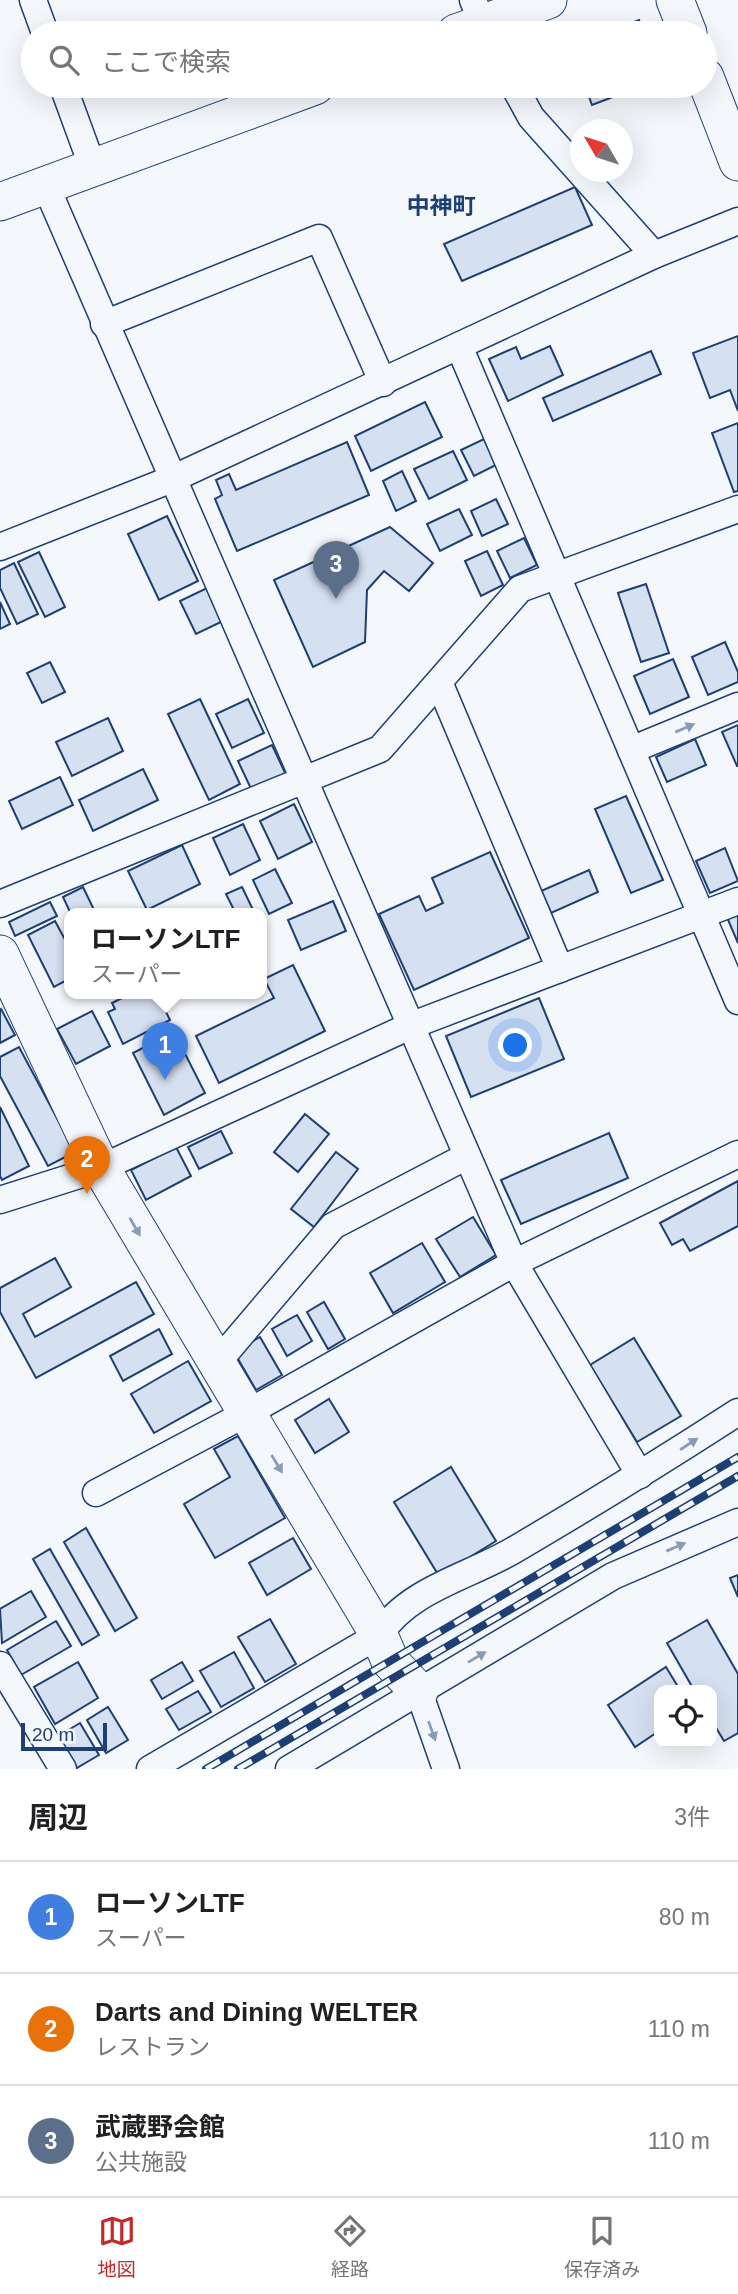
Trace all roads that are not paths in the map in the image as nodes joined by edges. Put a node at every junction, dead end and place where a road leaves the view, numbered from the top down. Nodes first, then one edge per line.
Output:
1 (33, 0) edge
2 (548, 0) edge
3 (675, 0) edge
4 (41, 21) edge
5 (480, 21) edge
6 (683, 21) edge
7 (68, 98) edge
8 (283, 98) edge
9 (521, 98) edge
10 (713, 98) edge
11 (738, 162) edge
12 (93, 168) junction
13 (46, 186) junction
14 (0, 202) edge
15 (738, 221) edge
16 (654, 255) junction
17 (104, 324) junction
18 (459, 346) junction
19 (383, 383) junction
20 (172, 479) junction
21 (738, 509) edge
22 (0, 547) edge
23 (557, 578) junction
24 (439, 682) junction
25 (738, 706) edge
26 (631, 750) junction
27 (304, 780) junction
28 (738, 901) edge
29 (0, 904) edge
30 (702, 916) junction
31 (0, 954) edge
32 (560, 969) junction
33 (738, 1001) edge
34 (410, 1026) junction
35 (738, 1154) edge
36 (467, 1156) junction
37 (101, 1168) junction
38 (0, 1200) edge
39 (514, 1263) junction
40 (216, 1364) junction
41 (738, 1412) edge
42 (247, 1413) junction
43 (640, 1475) junction
44 (96, 1493) dead end
45 (738, 1522) edge
46 (379, 1635) junction
47 (0, 1665) edge
48 (419, 1692) junction
49 (63, 1769) edge
50 (150, 1769) edge
51 (289, 1769) edge
52 (446, 1769) edge

1 - 4 street
2 - 5 street
3 - 6 street
7 - 12 street
8 - 12 street
9 - 16 street
10 - 11 street
12 - 13 street
13 - 14 street
13 - 17 street
15 - 16 street
16 - 18 street
17 - 19 street
17 - 20 street
18 - 19 street
18 - 23 street
19 - 20 street
20 - 22 street
20 - 27 street
21 - 23 street
23 - 24 street
23 - 26 street
24 - 27 street
24 - 32 street
26 -> 25 street
26 - 30 street
27 - 29 street
27 - 34 street
28 - 30 street
30 - 32 street
30 - 33 street
31 - 37 street
32 - 34 street
34 - 36 street
34 - 37 street
35 - 39 street
36 - 39 street
36 - 40 street
37 - 38 street
37 -> 40 street
39 - 42 street
39 - 43 street
40 - 42 street
43 -> 41 street
42 - 44 street
42 -> 46 street
43 - 46 street
48 -> 45 street
46 - 48 street
46 - 50 street
47 - 49 street
48 - 51 street
48 -> 52 street

